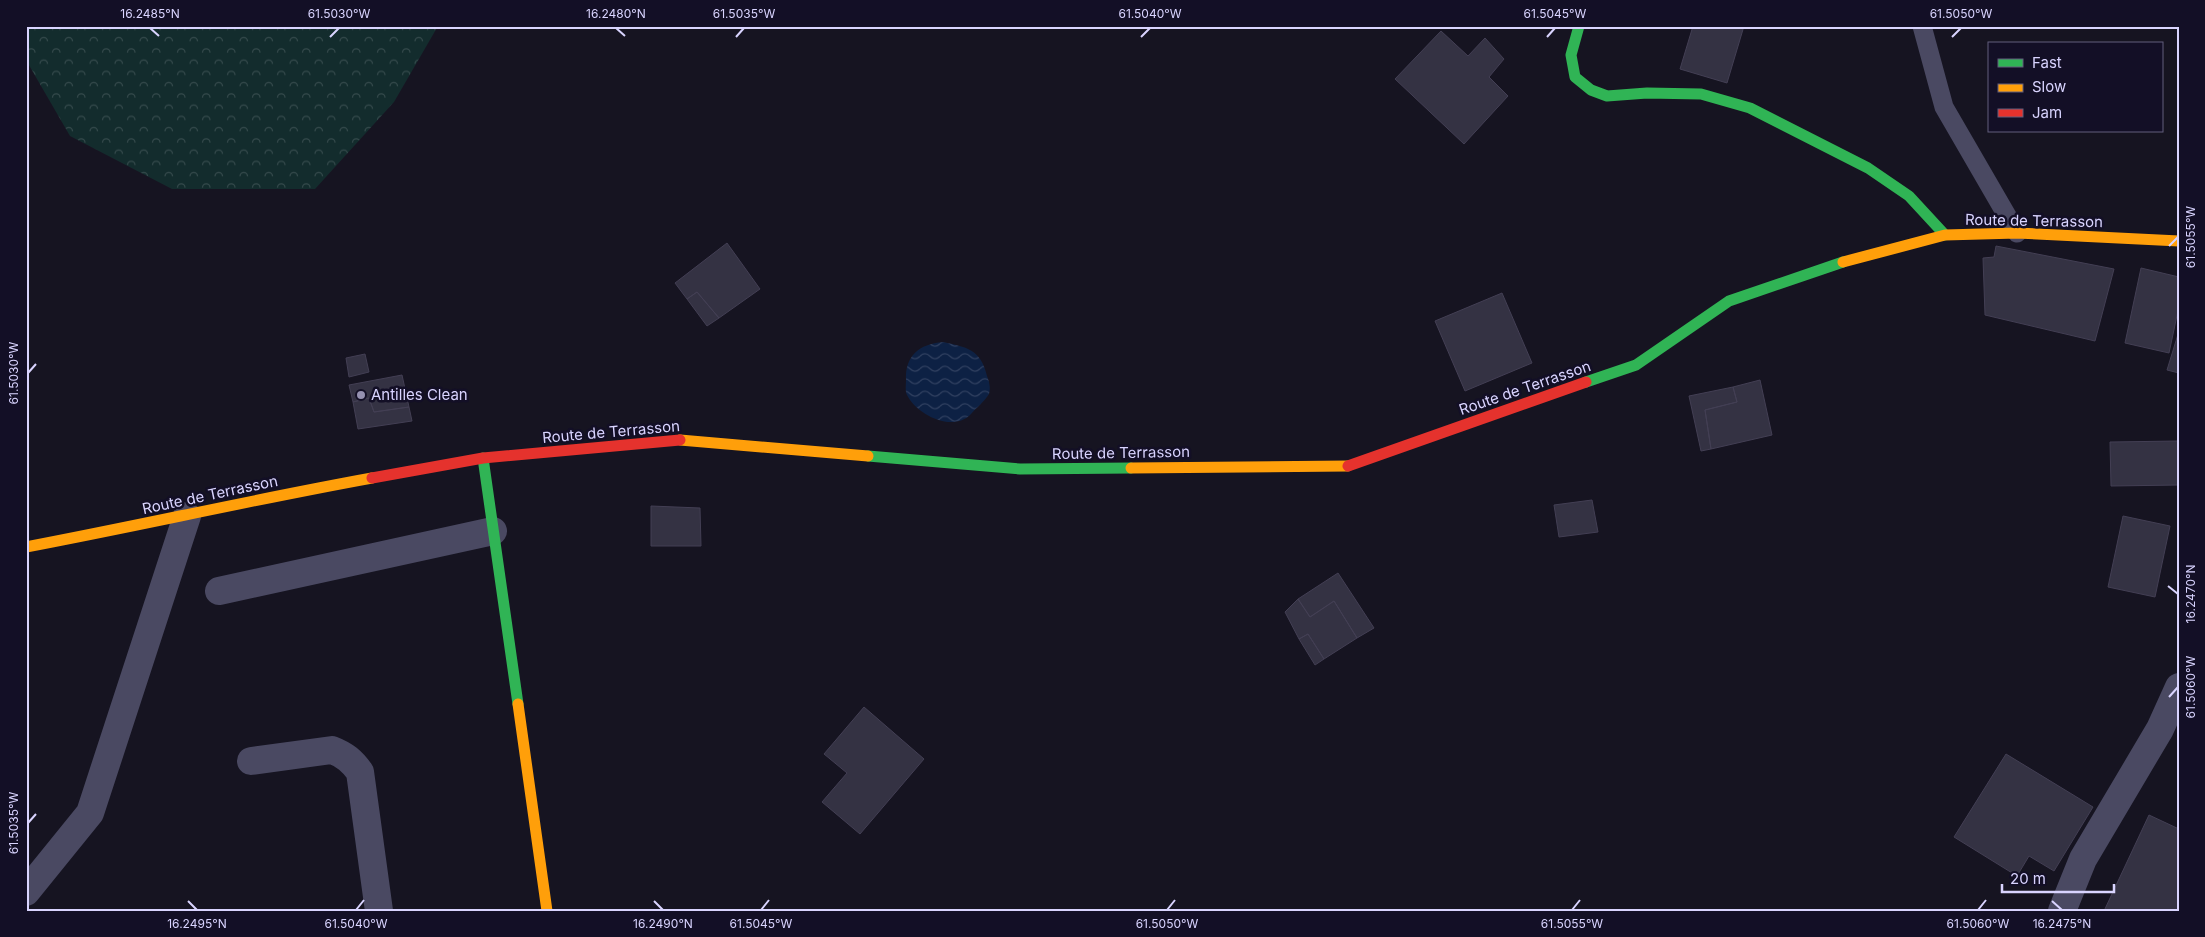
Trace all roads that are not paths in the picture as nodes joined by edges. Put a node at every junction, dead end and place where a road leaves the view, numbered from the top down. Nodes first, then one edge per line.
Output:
1 (1579, 26) edge
2 (1922, 26) edge
3 (2017, 233) junction
4 (1945, 235) junction
5 (2179, 241) edge
6 (483, 458) junction
7 (187, 516) junction
8 (493, 532) junction
9 (26, 547) edge
10 (218, 592) dead end
11 (2179, 687) edge
12 (251, 761) dead end
13 (26, 892) edge
14 (379, 911) edge
15 (547, 911) edge
16 (2062, 911) edge

1 - 4 street
2 - 3 lane
3 - 4 street, Route de Terrasson
3 - 5 street, Route de Terrasson
4 - 6 street, Route de Terrasson
6 - 7 street, Route de Terrasson
6 - 8 street
7 - 9 street, Route de Terrasson
7 - 13 street
8 - 10 street
8 - 15 street
11 - 16 street
12 - 14 street

